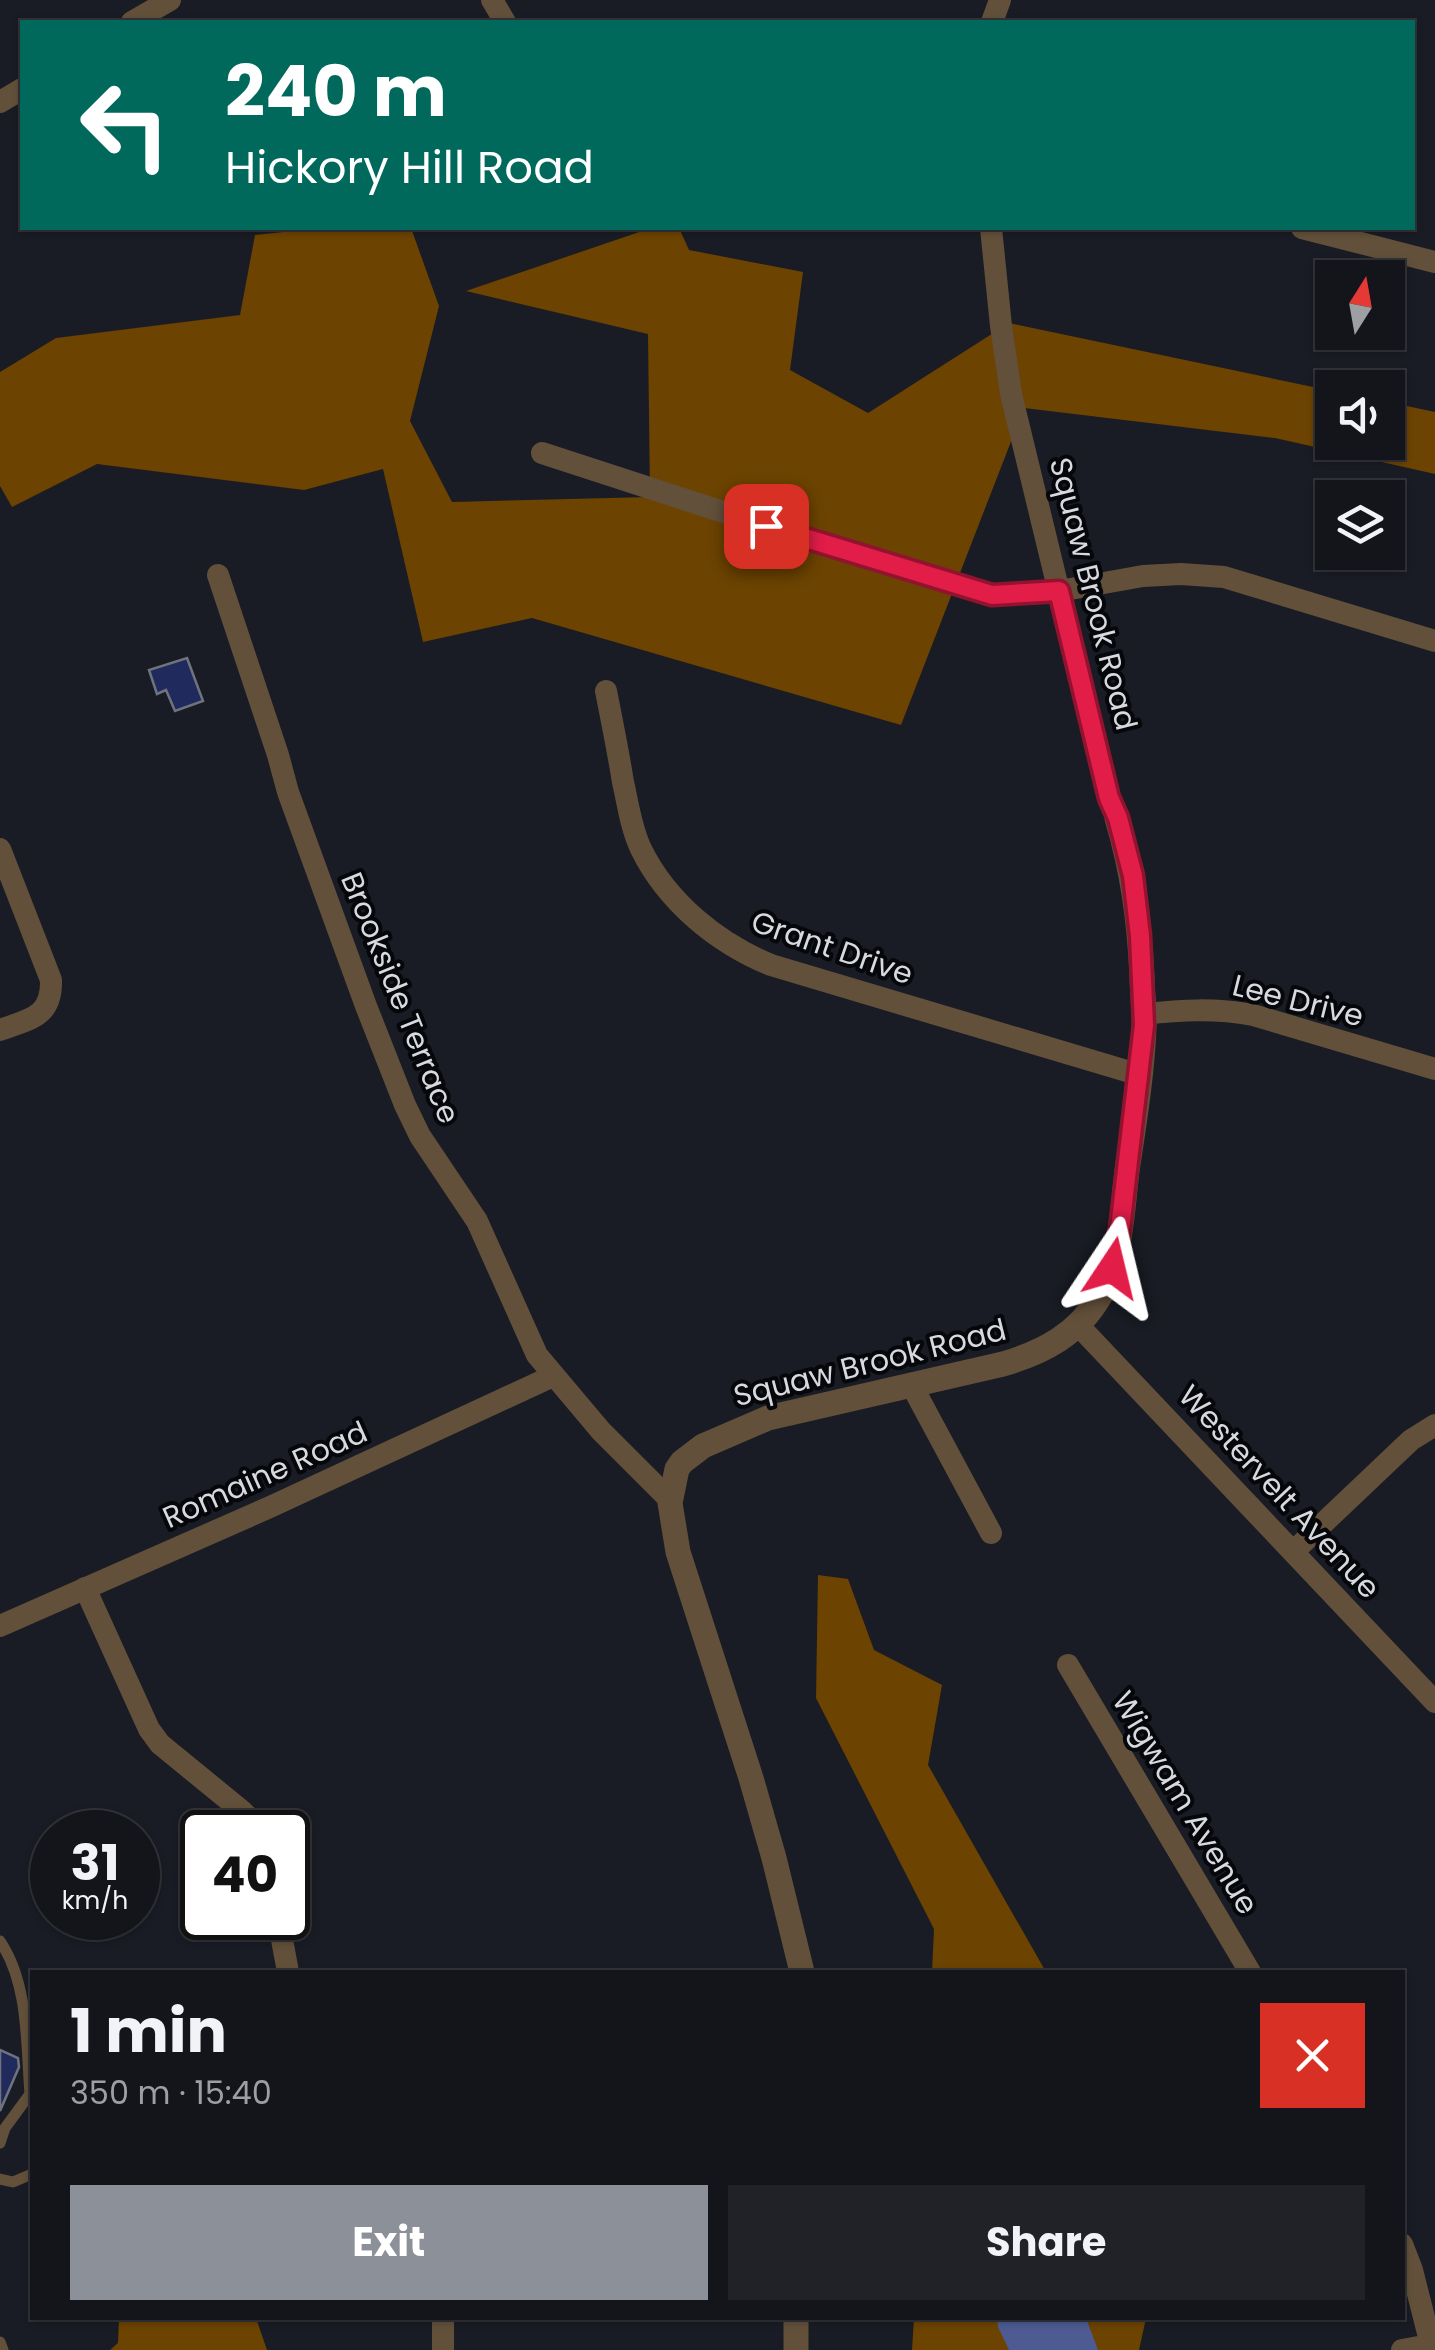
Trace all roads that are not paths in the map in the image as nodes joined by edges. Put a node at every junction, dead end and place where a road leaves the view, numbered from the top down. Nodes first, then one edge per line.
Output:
1 (170, 0) edge
2 (135, 20) edge
3 (991, 230) edge
4 (1310, 230) edge
5 (1435, 262) edge
6 (542, 453) dead end
7 (218, 575) dead end
8 (1059, 591) junction
9 (1435, 641) edge
10 (606, 690) dead end
11 (1118, 818) joint
12 (0, 849) edge
13 (1144, 1014) junction
14 (0, 1030) edge
15 (1435, 1070) edge
16 (1140, 1075) junction
17 (1078, 1324) junction
18 (553, 1376) junction
19 (911, 1384) junction
20 (1435, 1425) edge
21 (670, 1500) junction
22 (991, 1532) dead end
23 (1294, 1551) junction
24 (85, 1588) junction
25 (0, 1626) edge
26 (1068, 1664) dead end
27 (1435, 1702) edge
28 (241, 1810) edge
29 (282, 1940) edge
30 (0, 1941) edge
31 (288, 1970) edge
32 (802, 1970) edge
33 (1249, 1970) edge
34 (30, 2087) edge
35 (30, 2098) edge
36 (0, 2143) edge
37 (30, 2175) edge
38 (0, 2179) edge
39 (1405, 2252) edge
40 (443, 2320) edge
41 (796, 2320) edge
42 (0, 2342) edge
43 (1433, 2344) edge
44 (3, 2350) edge
45 (443, 2350) edge
46 (796, 2350) edge
47 (1402, 2350) edge

1 - 2 street
3 - 8 street, Squaw Brook Road
4 - 5 street
6 - 8 street
7 - 18 street, Brookside Terrace
8 - 9 street
8 - 11 street, Squaw Brook Road
10 - 16 street, Grant Drive
11 - 13 street, Squaw Brook Road
12 - 14 street
13 - 15 street, Lee Drive
13 - 16 street, Squaw Brook Road
16 - 17 street, Squaw Brook Road
17 - 19 street, Squaw Brook Road
17 - 23 street, Westervelt Avenue
18 - 21 street, Brookside Terrace
18 - 24 street, Romaine Road
19 - 21 street, Squaw Brook Road
19 - 22 street
20 - 23 street
21 - 32 street
23 - 27 street, Westervelt Avenue
24 - 25 street, Romaine Road
24 - 28 street
26 - 33 street, Wigwam Avenue
29 - 31 street
30 - 34 lane
35 - 36 lane
37 - 38 lane
39 - 43 street
40 - 45 street
41 - 46 street
42 - 44 lane
43 - 47 street

